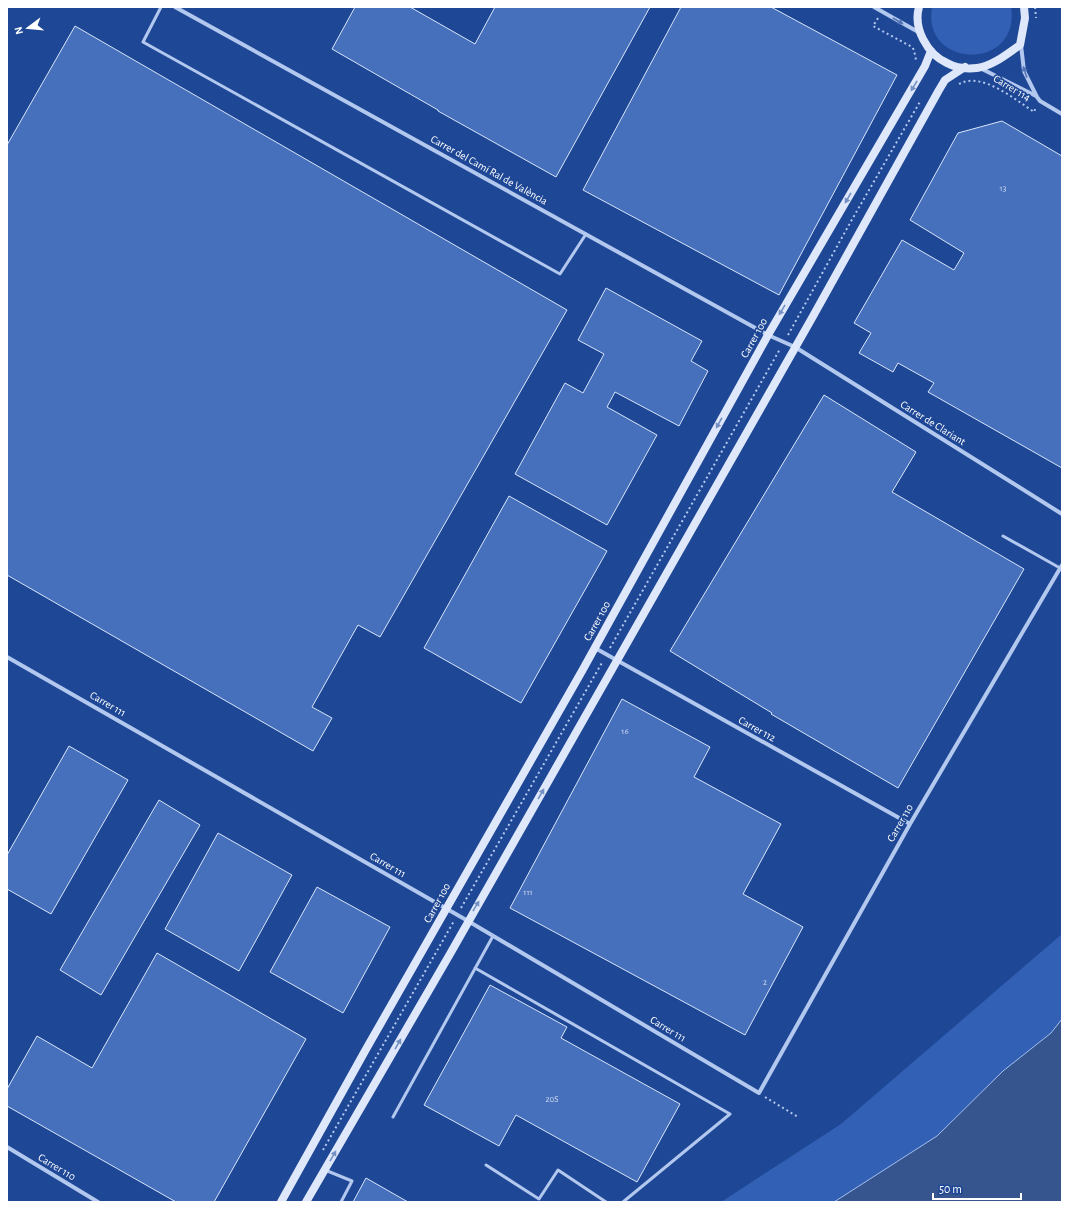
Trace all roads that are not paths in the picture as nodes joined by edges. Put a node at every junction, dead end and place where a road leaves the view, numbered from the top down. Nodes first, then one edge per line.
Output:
1 (161, 7) edge
2 (175, 7) edge
3 (874, 7) edge
4 (919, 7) edge
5 (1024, 7) edge
6 (917, 31) junction
7 (1020, 45) junction
8 (931, 51) junction
9 (965, 67) junction
10 (978, 68) junction
11 (1036, 96) junction
12 (1062, 114) edge
13 (586, 234) junction
14 (768, 335) junction
15 (795, 347) junction
16 (1062, 514) edge
17 (1003, 536) dead end
18 (1061, 566) edge
19 (595, 648) junction
20 (7, 657) edge
21 (616, 661) junction
22 (910, 824) junction
23 (447, 909) junction
24 (468, 921) junction
25 (493, 936) junction
26 (475, 968) junction
27 (759, 1093) joint
28 (394, 1117) dead end
29 (7, 1147) edge
30 (486, 1165) dead end
31 (325, 1170) junction
32 (98, 1202) edge
33 (281, 1202) edge
34 (306, 1202) edge
35 (341, 1202) edge
36 (606, 1202) edge
37 (623, 1202) edge

1 - 13 lane
2 - 13 street, Carrer del Camí Ral de València
3 -> 6 street
4 - 6 street
5 - 7 street
6 - 8 street
7 - 10 street
11 -> 7 street, Carrer 114
8 - 9 street
8 -> 14 street, Carrer 100
9 - 10 street
9 - 15 street
10 - 11 street, Carrer 114
11 - 12 street, Carrer 114
13 - 14 street, Carrer del Camí Ral de València
14 - 15 street, Carrer del Camí Ral de València
14 -> 19 street, Carrer 100
15 - 16 street, Carrer de Clariant
15 - 21 street
17 - 18 lane
18 - 22 street, Carrer 110
19 - 21 street, Carrer 112
19 - 23 street, Carrer 100
20 - 23 street, Carrer 111
21 - 22 street, Carrer 112
24 -> 21 street
22 - 27 street, Carrer 110
23 - 24 street, Carrer 111
23 - 33 street, Carrer 100
24 - 25 street, Carrer 111
31 -> 24 street
25 - 26 lane
25 - 27 street, Carrer 111
26 - 28 lane
26 - 37 lane
29 - 32 street, Carrer 110
30 - 36 lane
31 - 34 street
31 - 35 lane

